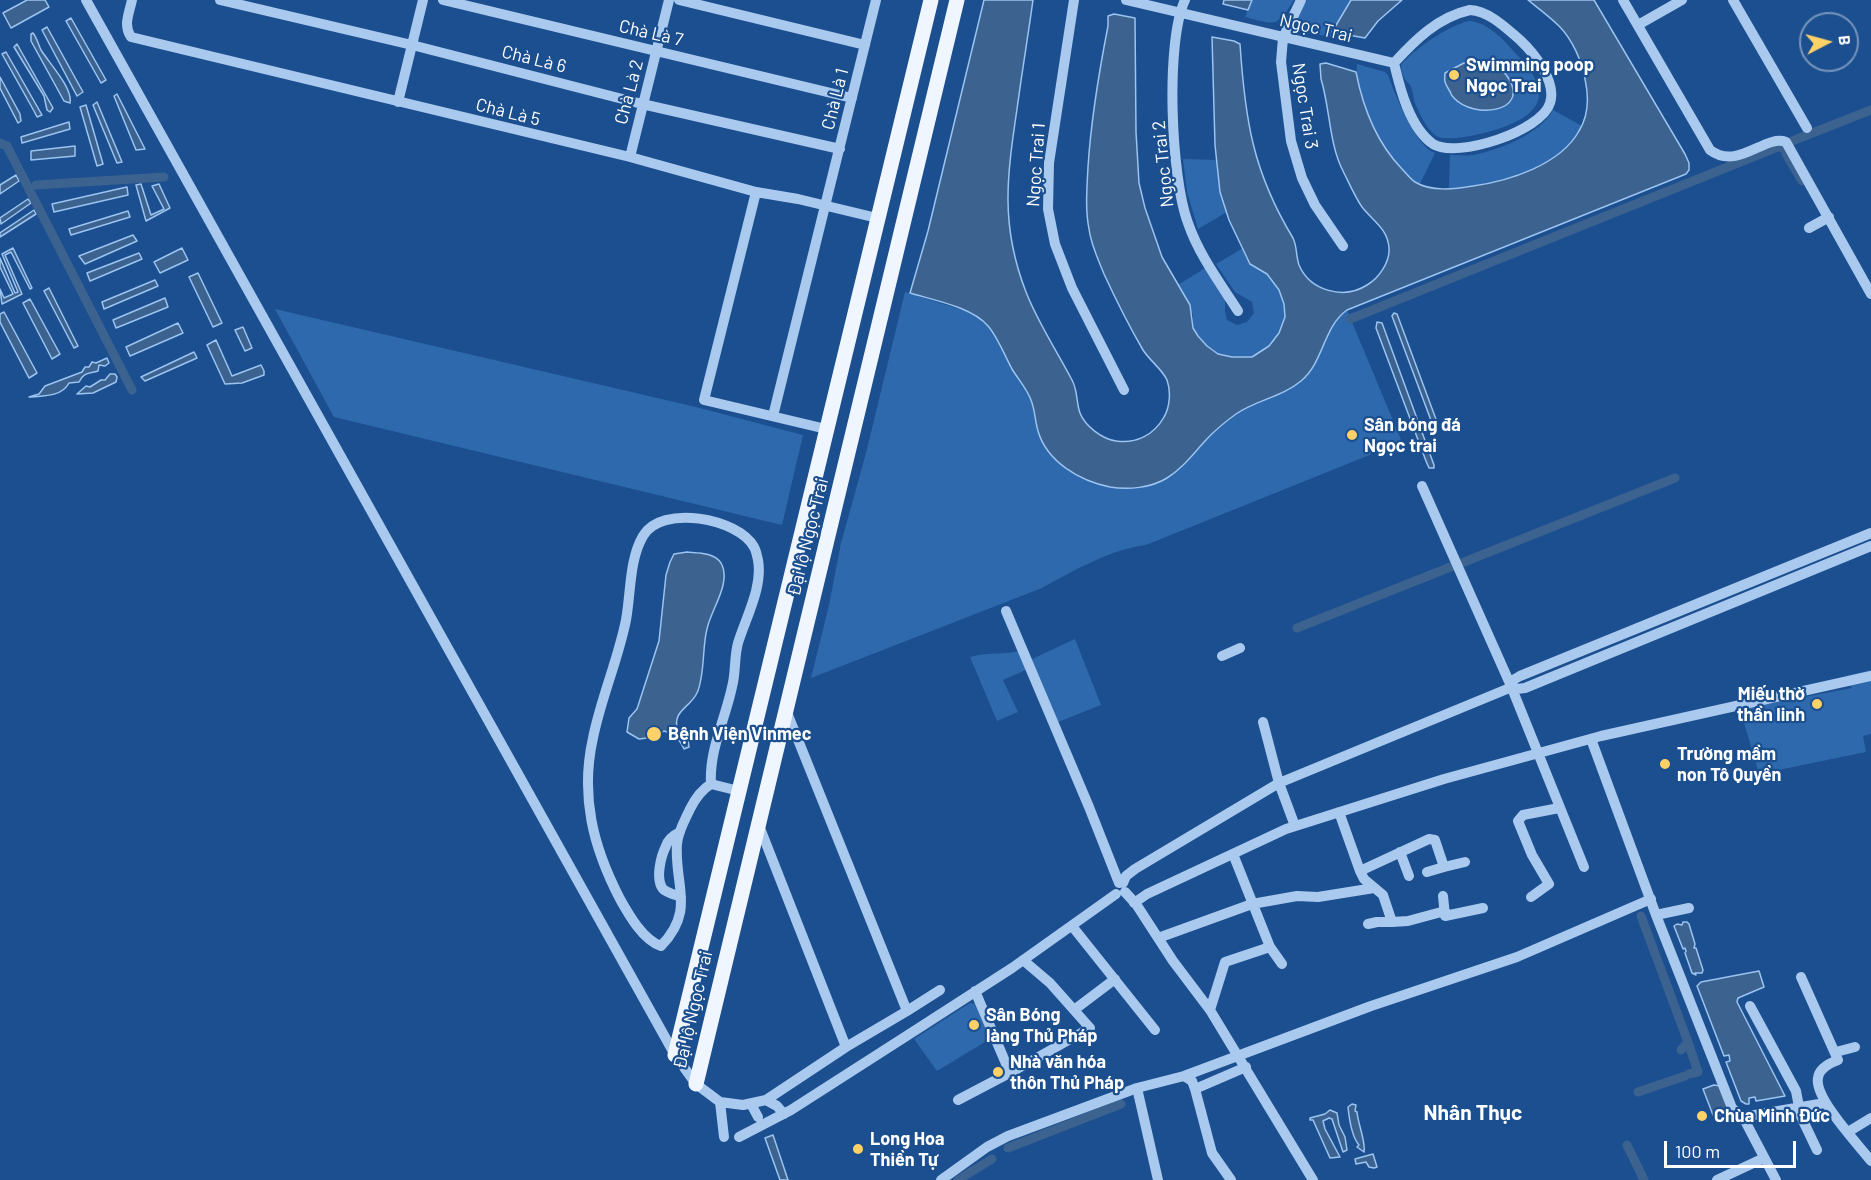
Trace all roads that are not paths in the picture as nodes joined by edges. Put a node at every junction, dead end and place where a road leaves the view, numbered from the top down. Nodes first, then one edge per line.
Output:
1 (86, 0) edge
2 (132, 0) edge
3 (220, 0) edge
4 (423, 0) edge
5 (443, 0) edge
6 (669, 0) edge
7 (679, 0) edge
8 (876, 0) edge
9 (931, 0) edge
10 (957, 0) edge
11 (1074, 0) edge
12 (1126, 0) edge
13 (1185, 0) edge
14 (1301, 0) edge
15 (1623, 0) edge
16 (1682, 0) edge
17 (1733, 0) edge
18 (1179, 13) junction
19 (1638, 26) junction
20 (1283, 38) junction
21 (412, 45) junction
22 (865, 45) junction
23 (657, 51) junction
24 (1394, 63) junction
25 (852, 98) junction
26 (398, 102) junction
27 (642, 104) junction
28 (1807, 128) dead end
29 (840, 149) junction
30 (630, 157) junction
31 (756, 192) junction
32 (825, 206) junction
33 (1829, 217) junction
34 (877, 218) junction
35 (1809, 228) dead end
36 (1343, 246) dead end
37 (1871, 294) edge
38 (1238, 311) dead end
39 (1124, 390) dead end
40 (773, 416) junction
41 (826, 429) junction
42 (1422, 486) dead end
43 (1871, 533) edge
44 (1871, 546) edge
45 (790, 578) junction
46 (816, 584) junction
47 (1006, 611) dead end
48 (1240, 648) dead end
49 (1222, 656) dead end
50 (1871, 676) edge
51 (1512, 687) junction
52 (786, 710) junction
53 (1263, 722) dead end
54 (1591, 739) junction
55 (1539, 754) junction
56 (1278, 783) junction
57 (711, 784) junction
58 (739, 791) junction
59 (1559, 808) junction
60 (1339, 819) junction
61 (758, 823) junction
62 (1295, 826) junction
63 (680, 832) junction
64 (1400, 852) junction
65 (1233, 854) junction
66 (1465, 862) dead end
67 (1444, 867) junction
68 (1584, 867) dead end
69 (1360, 871) junction
70 (1426, 872) dead end
71 (1409, 876) dead end
72 (1121, 888) junction
73 (1374, 888) junction
74 (1443, 896) dead end
75 (681, 897) junction
76 (1531, 897) dead end
77 (1650, 899) junction
78 (1134, 903) junction
79 (1252, 904) junction
80 (1484, 908) dead end
81 (1689, 908) dead end
82 (1445, 911) junction
83 (1656, 915) junction
84 (1392, 922) junction
85 (1368, 924) dead end
86 (1072, 926) junction
87 (1158, 938) junction
88 (1270, 947) junction
89 (1023, 960) junction
90 (1282, 964) dead end
91 (1801, 977) dead end
92 (1115, 979) junction
93 (940, 990) dead end
94 (975, 991) junction
95 (1750, 1006) dead end
96 (1074, 1010) junction
97 (1210, 1010) junction
98 (907, 1011) junction
99 (1155, 1029) dead end
100 (846, 1047) junction
101 (1855, 1047) dead end
102 (1836, 1052) junction
103 (675, 1055) junction
104 (1238, 1056) junction
105 (1246, 1067) junction
106 (1010, 1073) junction
107 (1184, 1076) junction
108 (696, 1084) junction
109 (1137, 1088) junction
110 (1195, 1089) junction
111 (766, 1100) junction
112 (958, 1100) dead end
113 (720, 1102) junction
114 (1825, 1103) junction
115 (751, 1104) junction
116 (1798, 1107) junction
117 (784, 1114) junction
118 (758, 1117) dead end
119 (1743, 1117) junction
120 (1871, 1118) edge
121 (1848, 1132) junction
122 (724, 1137) dead end
123 (739, 1137) dead end
124 (1817, 1150) dead end
125 (1764, 1158) junction
126 (1871, 1161) edge
127 (941, 1180) edge
128 (1158, 1180) edge
129 (1231, 1180) edge
130 (1313, 1180) edge
131 (1717, 1180) edge
132 (1776, 1180) edge

1 - 103 street
2 - 26 street, Chà Là 5
3 - 21 street, Chà Là 6
4 - 21 street
5 - 23 street, Chà Là 7
6 - 23 street, Chà Là 2
7 - 22 street
8 - 22 street, Chà Là 1
9 - 34 main road, Đại lộ Ngọc Trai
10 - 46 main road, Đại lộ Ngọc Trai
11 - 39 street, Ngọc Trai 1
12 - 18 street, Ngọc Trai
13 - 18 street, Ngọc Trai 2
14 - 20 street, Ngọc Trai 3
15 - 19 street
16 - 19 street
17 - 28 street
18 - 20 street, Ngọc Trai
18 - 38 street, Ngọc Trai 2
19 - 33 street
20 - 24 street, Ngọc Trai
20 - 36 street, Ngọc Trai 3
21 - 26 street
21 - 27 street, Chà Là 6
22 - 25 street, Chà Là 1
23 - 25 street, Chà Là 7
23 - 27 street, Chà Là 2
24 - 24 street
25 - 29 street, Chà Là 1
26 - 30 street, Chà Là 5
27 - 29 street, Chà Là 6
27 - 30 street, Chà Là 2
29 - 32 street, Chà Là 1
30 - 31 street, Chà Là 5
31 - 32 street, Chà Là 5
31 - 40 street
32 - 34 street, Chà Là 5
32 - 40 street, Chà Là 1
33 - 35 street
33 - 37 street
34 - 41 main road, Đại lộ Ngọc Trai
40 - 41 street
41 - 45 main road, Đại lộ Ngọc Trai
42 - 51 street
43 - 51 street
44 - 51 street
45 - 46 main road
45 - 58 main road, Đại lộ Ngọc Trai
46 - 52 main road, Đại lộ Ngọc Trai
47 - 72 street
48 - 49 street
50 - 54 street
51 - 55 street
51 - 56 street
52 - 61 main road, Đại lộ Ngọc Trai
52 - 98 street
53 - 56 street
54 - 55 street
54 - 77 street
55 - 59 street
55 - 60 street
56 - 62 street
56 - 72 street
57 - 58 street
57 - 63 street
57 - 75 street
58 - 103 main road, Đại lộ Ngọc Trai
59 - 68 street
59 - 76 street
60 - 62 street
60 - 69 street
61 - 100 street
61 - 108 main road, Đại lộ Ngọc Trai
62 - 65 street
63 - 75 street
63 - 75 street
64 - 67 street
64 - 69 street
64 - 71 street
65 - 78 street
65 - 79 street
66 - 67 street
67 - 70 street
69 - 73 street
72 - 78 street
72 - 86 street
73 - 79 street
73 - 84 street
74 - 82 street
77 - 83 street
77 - 104 street
78 - 87 street
79 - 87 street
79 - 88 street
80 - 82 street
81 - 83 street
82 - 84 street
83 - 119 street
84 - 85 street
86 - 89 street
86 - 92 street
87 - 97 street
88 - 90 street
88 - 97 street
89 - 94 street
89 - 96 street
91 - 102 street
92 - 96 street
92 - 99 street
93 - 98 street
94 - 106 street
94 - 117 street
95 - 116 street
96 - 106 street
97 - 104 street
98 - 100 street
100 - 111 street
101 - 102 street
102 - 114 street
103 - 108 street
104 - 105 street
104 - 107 street
105 - 110 street
105 - 130 street
106 - 112 street
107 - 109 street
107 - 110 street
108 - 113 street
109 - 127 street
109 - 128 street
110 - 129 street
111 - 115 street
111 - 117 street
113 - 115 street
113 - 122 street
114 - 116 street
114 - 121 street
115 - 118 street
116 - 119 street
116 - 124 street
117 - 123 street
119 - 125 street
120 - 121 street
121 - 126 street
125 - 131 street
125 - 132 street

